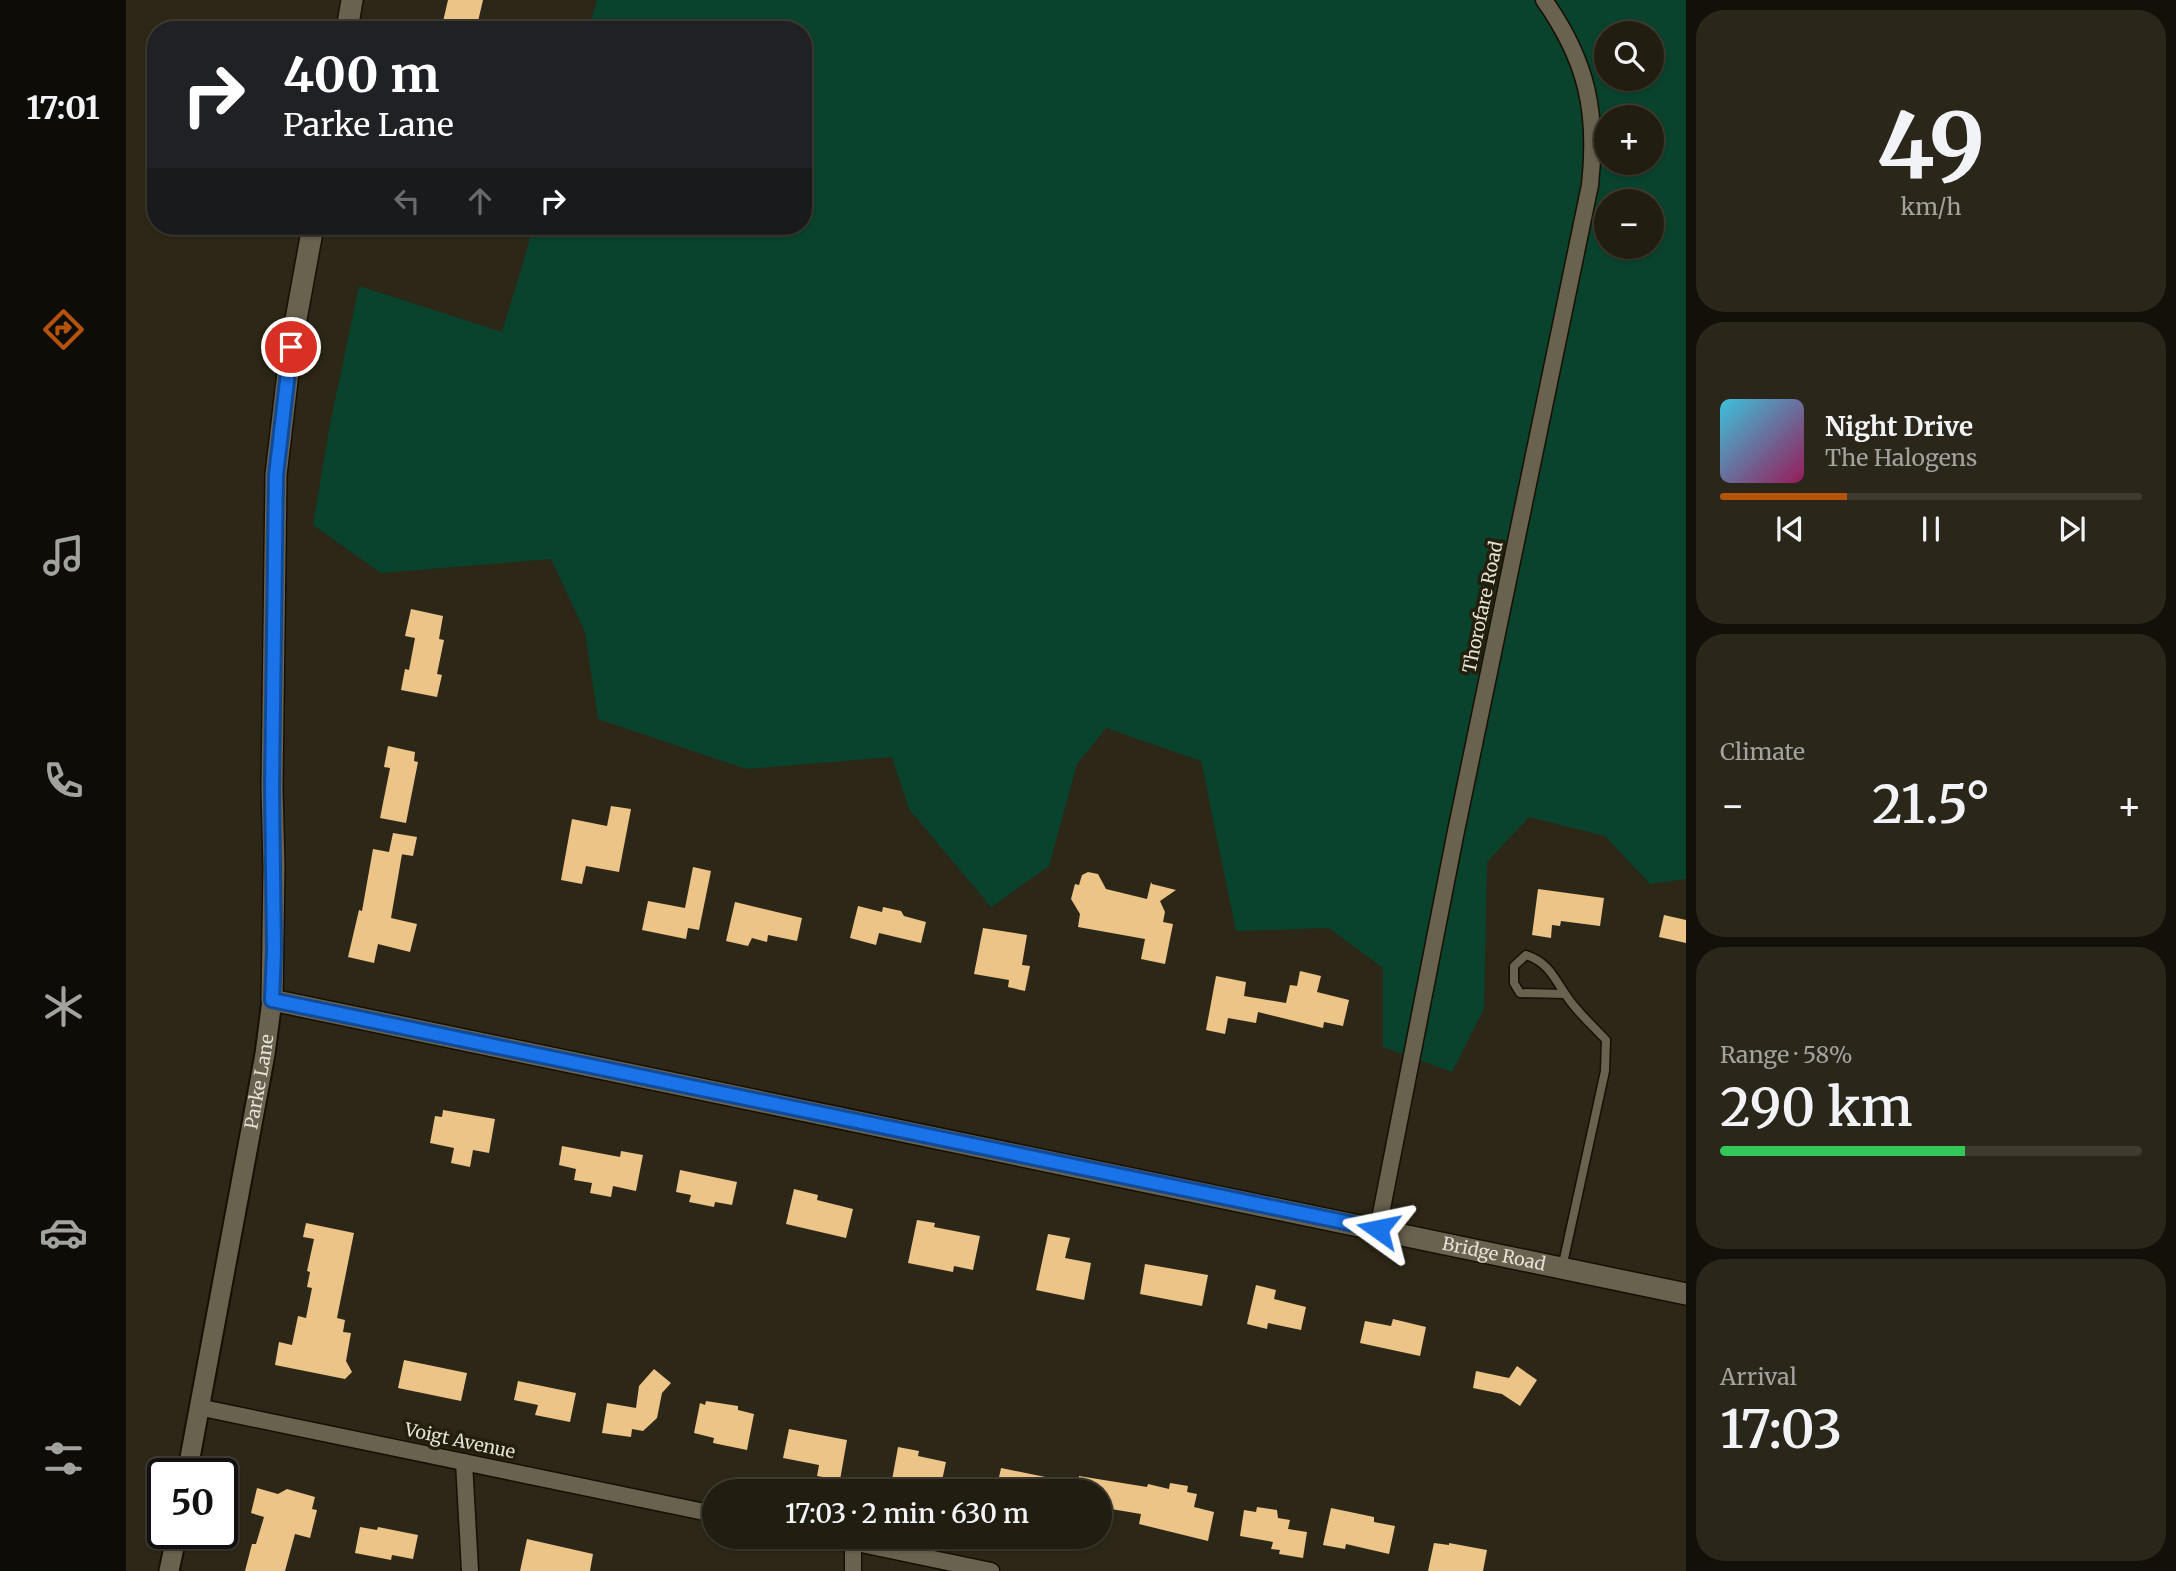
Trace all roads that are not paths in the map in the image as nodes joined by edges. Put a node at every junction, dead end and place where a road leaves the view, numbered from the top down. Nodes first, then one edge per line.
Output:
1 (352, 0) edge
2 (1544, 0) edge
3 (348, 21) edge
4 (311, 235) edge
5 (1565, 994) junction
6 (272, 1000) junction
7 (1378, 1229) junction
8 (1562, 1268) junction
9 (1686, 1294) edge
10 (198, 1407) junction
11 (190, 1458) edge
12 (464, 1462) junction
13 (702, 1512) edge
14 (174, 1549) edge
15 (853, 1549) edge
16 (883, 1549) edge
17 (169, 1571) edge
18 (470, 1571) edge
19 (853, 1571) edge
20 (991, 1571) edge

1 - 3 main road
2 - 7 street, Thorofare Road
4 - 6 main road, Parke Lane
5 - 5 lane
5 - 8 lane
6 - 7 main road, Bridge Road
6 - 10 street, Parke Lane
7 - 8 main road, Bridge Road
8 - 9 main road, Bridge Road
10 - 11 street, Parke Lane
10 - 12 street, Voigt Avenue
12 - 13 street, Voigt Avenue
12 - 18 street
14 - 17 street
15 - 19 street
16 - 20 street

